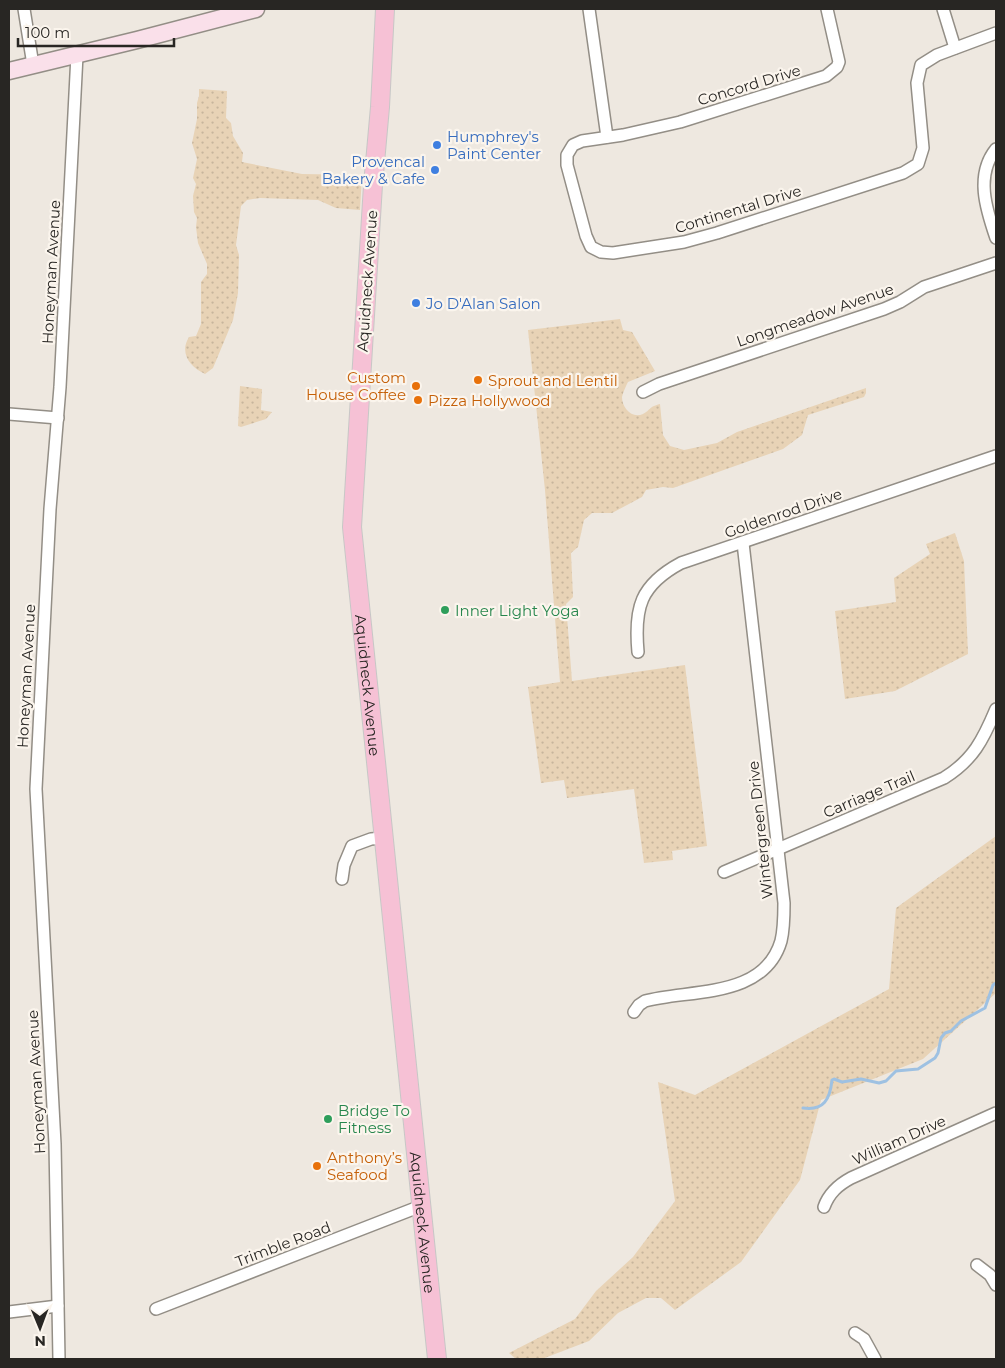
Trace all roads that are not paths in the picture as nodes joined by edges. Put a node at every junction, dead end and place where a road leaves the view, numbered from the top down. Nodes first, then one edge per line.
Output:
1 (24, 9) edge
2 (256, 9) edge
3 (385, 9) edge
4 (588, 9) edge
5 (826, 9) edge
6 (943, 9) edge
7 (996, 33) edge
8 (955, 48) junction
9 (77, 55) junction
10 (34, 65) junction
11 (9, 71) edge
12 (607, 137) junction
13 (996, 149) edge
14 (996, 238) edge
15 (996, 263) edge
16 (643, 392) dead end
17 (9, 414) edge
18 (58, 418) junction
19 (996, 456) edge
20 (743, 543) junction
21 (638, 652) dead end
22 (996, 709) edge
23 (383, 838) junction
24 (778, 848) junction
25 (724, 872) dead end
26 (342, 879) dead end
27 (634, 1012) dead end
28 (996, 1113) edge
29 (421, 1206) junction
30 (824, 1207) dead end
31 (977, 1265) dead end
32 (996, 1284) edge
33 (58, 1306) junction
34 (156, 1309) dead end
35 (9, 1312) edge
36 (855, 1333) dead end
37 (59, 1359) edge
38 (437, 1359) edge
39 (874, 1359) edge

1 - 10 street
2 - 9 main road
3 - 23 main road, Aquidneck Avenue
4 - 12 street
5 - 12 street, Concord Drive
6 - 8 street
7 - 8 street, Continental Drive
8 - 12 street, Continental Drive
9 - 10 main road
9 - 18 street, Honeyman Avenue
10 - 11 main road
13 - 14 street
15 - 16 street, Longmeadow Avenue
17 - 18 street
18 - 33 street, Honeyman Avenue
19 - 20 street, Goldenrod Drive
20 - 21 street, Goldenrod Drive
20 - 24 street, Wintergreen Drive
22 - 24 street, Carriage Trail
23 - 26 street
23 - 29 main road, Aquidneck Avenue
24 - 25 street, Carriage Trail
24 - 27 street, Wintergreen Drive
28 - 30 street, William Drive
29 - 34 street, Trimble Road
29 - 38 main road, Aquidneck Avenue
31 - 32 street
33 - 35 street
33 - 37 street, Honeyman Avenue
36 - 39 street

